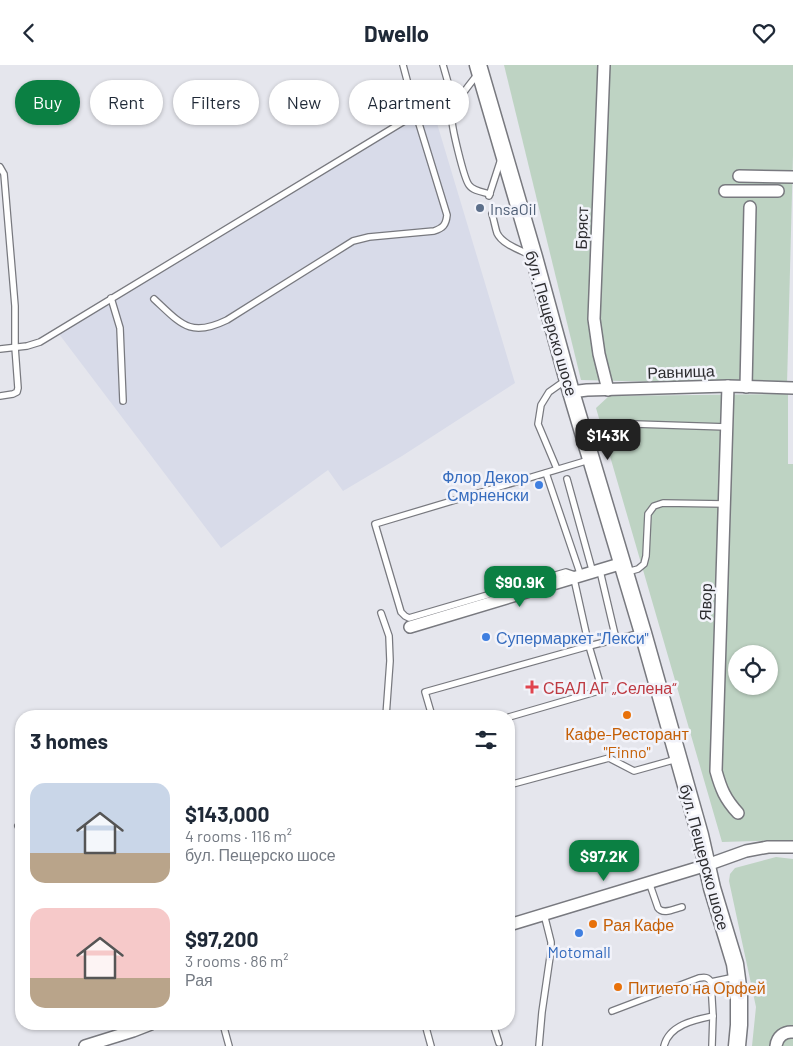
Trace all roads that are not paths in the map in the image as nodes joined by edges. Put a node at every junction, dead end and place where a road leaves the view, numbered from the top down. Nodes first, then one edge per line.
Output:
1 (403, 65) edge
2 (443, 65) edge
3 (604, 65) edge
4 (479, 68) edge
5 (407, 80) edge
6 (447, 80) edge
7 (469, 83) edge
8 (398, 125) edge
9 (419, 125) edge
10 (452, 125) edge
11 (503, 153) junction
12 (0, 167) edge
13 (793, 177) edge
14 (725, 191) dead end
15 (747, 191) junction
16 (778, 191) dead end
17 (750, 207) dead end
18 (492, 214) dead end
19 (534, 257) junction
20 (111, 298) junction
21 (154, 299) dead end
22 (15, 347) junction
23 (0, 349) edge
24 (569, 386) junction
25 (728, 386) junction
26 (746, 387) junction
27 (793, 388) edge
28 (608, 390) junction
29 (0, 396) edge
30 (123, 401) dead end
31 (636, 424) dead end
32 (727, 427) junction
33 (591, 459) junction
34 (557, 469) junction
35 (546, 473) junction
36 (567, 479) dead end
37 (725, 504) junction
38 (624, 568) junction
39 (596, 572) junction
40 (578, 578) junction
41 (381, 613) dead end
42 (410, 627) dead end
43 (643, 633) junction
44 (616, 639) junction
45 (589, 646) junction
46 (386, 710) edge
47 (430, 710) edge
48 (515, 715) edge
49 (679, 759) junction
50 (515, 783) edge
51 (738, 813) dead end
52 (793, 847) edge
53 (706, 865) junction
54 (649, 882) junction
55 (682, 907) dead end
56 (544, 914) junction
57 (515, 923) edge
58 (737, 976) junction
59 (711, 982) junction
60 (612, 1011) dead end
61 (713, 1015) junction
62 (124, 1030) edge
63 (225, 1030) edge
64 (427, 1030) edge
65 (495, 1030) edge
66 (793, 1032) edge
67 (499, 1043) dead end
68 (85, 1046) edge
69 (229, 1046) edge
70 (431, 1046) edge
71 (539, 1046) edge
72 (664, 1046) edge
73 (712, 1046) edge
74 (737, 1046) edge
75 (776, 1046) edge

1 - 5 lane
2 - 6 lane
3 - 28 street, Бряст
4 - 7 lane
4 - 11 main road, бул. Пещерско шосе
8 - 20 lane
9 - 21 lane
10 - 11 lane
11 - 19 main road, бул. Пещерско шосе
12 - 22 lane
13 - 15 street
14 - 15 street
15 - 16 street
17 - 26 street
18 - 19 lane
19 - 24 main road, бул. Пещерско шосе
20 - 22 lane
20 - 30 lane
22 - 23 lane
22 - 29 lane
24 - 28 street, Равнища
24 - 33 main road, бул. Пещерско шосе
24 - 34 lane
25 - 26 street, Равнища
25 - 28 street, Равнища
25 - 32 street, Явор
26 - 27 street, Равнища
31 - 32 lane
32 - 37 street, Явор
33 - 34 lane
33 - 38 main road, бул. Пещерско шосе
34 - 35 lane
35 - 40 lane
35 - 40 lane
36 - 39 lane
37 - 38 lane
37 - 51 street, Явор
38 - 39 street
38 - 43 main road, бул. Пещерско шосе
39 - 40 street
39 - 44 lane
40 - 42 street
40 - 45 lane
41 - 46 lane
43 - 44 lane
43 - 49 main road, бул. Пещерско шосе
44 - 45 lane
45 - 47 lane
45 - 48 lane
49 - 50 lane
49 - 53 main road, бул. Пещерско шосе
52 - 53 street
53 - 54 street
53 - 58 main road, бул. Пещерско шосе
54 - 55 lane
54 - 56 street
56 - 57 street
56 - 71 lane
58 - 59 lane
58 - 74 main road, бул. Пещерско шосе
59 - 60 lane
59 - 61 lane
61 - 72 lane
61 - 73 lane
62 - 68 street
63 - 69 lane
64 - 70 lane
65 - 67 lane
66 - 75 street

